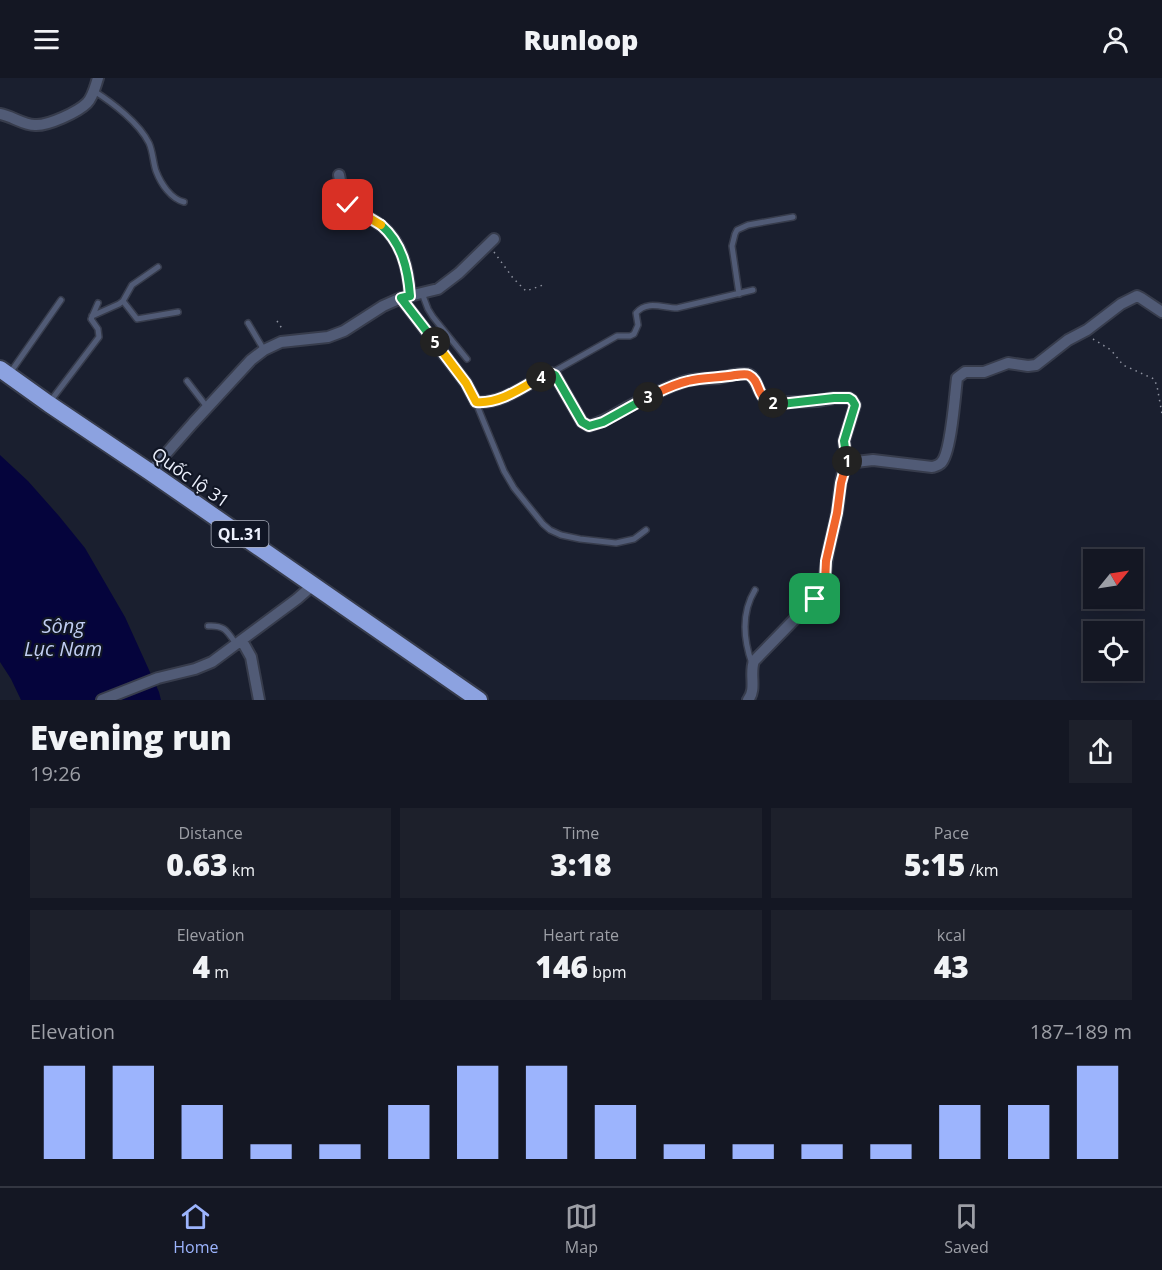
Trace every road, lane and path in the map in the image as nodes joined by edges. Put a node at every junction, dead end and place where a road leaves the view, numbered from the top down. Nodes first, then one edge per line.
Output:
1 (98, 78) edge
2 (94, 92) junction
3 (0, 114) edge
4 (339, 175) dead end
5 (184, 202) dead end
6 (793, 217) dead end
7 (491, 241) joint
8 (158, 267) dead end
9 (543, 285) dead end
10 (753, 290) dead end
11 (422, 293) junction
12 (739, 294) junction
13 (406, 297) junction
14 (61, 300) dead end
15 (123, 301) junction
16 (98, 303) dead end
17 (178, 312) dead end
18 (1162, 312) edge
19 (91, 317) junction
20 (248, 323) dead end
21 (1082, 332) junction
22 (264, 350) junction
23 (467, 359) dead end
24 (4, 372) edge
25 (551, 373) junction
26 (187, 381) dead end
27 (476, 402) junction
28 (48, 404) junction
29 (207, 407) junction
30 (1162, 414) edge
31 (847, 463) junction
32 (150, 472) junction
33 (646, 530) dead end
34 (313, 585) junction
35 (754, 590) dead end
36 (208, 626) dead end
37 (239, 643) junction
38 (753, 666) junction
39 (102, 700) edge
40 (259, 700) edge
41 (479, 700) edge
42 (748, 700) edge

1 - 2 street
2 - 3 street
2 - 5 lane
4 - 13 street
6 - 12 lane
7 - 9 path
7 - 11 street
8 - 15 lane
10 - 12 lane
11 - 13 street
11 - 23 lane
12 - 25 lane
13 - 22 street
13 - 27 street
14 - 24 lane
15 - 17 lane
15 - 19 lane
16 - 19 lane
18 - 21 street
19 - 28 lane
20 - 22 lane
21 - 30 path
21 - 31 street
22 - 29 street
24 - 28 highway, Quốc lộ 31 / QL.31
25 - 27 street
25 - 31 street
26 - 29 lane
27 - 33 lane
28 - 32 highway, Quốc lộ 31 / QL.31
29 - 32 street
31 - 38 street
32 - 34 highway, Quốc lộ 31 / QL.31
34 - 37 street
34 - 41 highway, Quốc lộ 31 / QL.31
35 - 38 lane
36 - 37 lane
37 - 39 street
37 - 40 street
38 - 42 street

